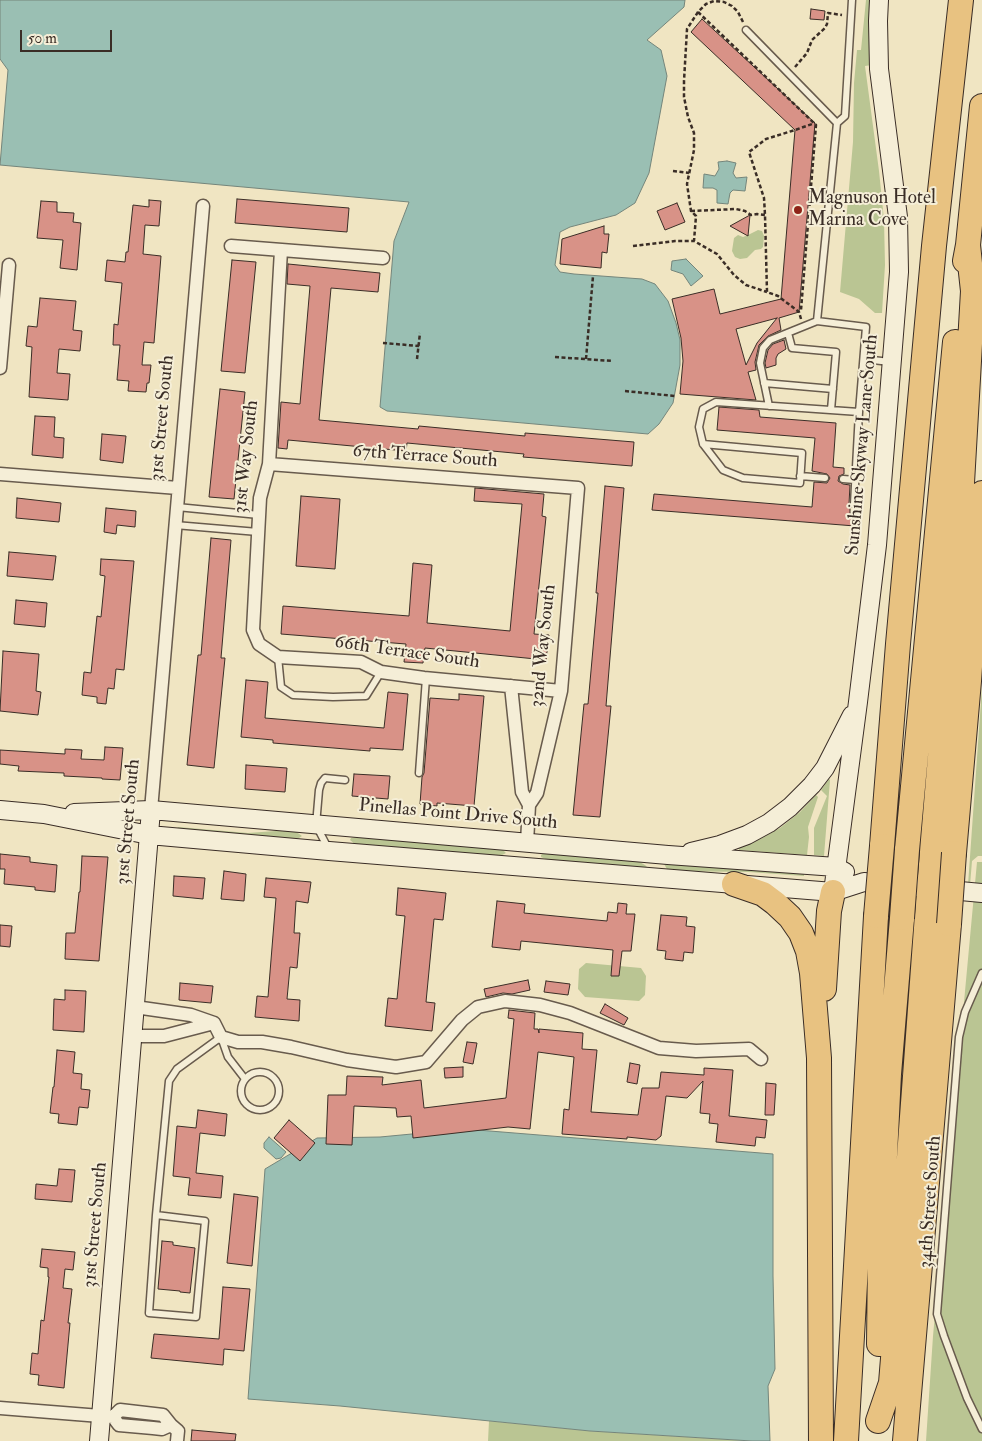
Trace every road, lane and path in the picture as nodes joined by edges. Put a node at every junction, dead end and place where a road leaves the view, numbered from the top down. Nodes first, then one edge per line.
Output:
1 (852, 0) edge
2 (879, 0) edge
3 (961, 0) edge
4 (698, 12) junction
5 (851, 15) junction
6 (746, 30) joint
7 (789, 74) junction
8 (982, 106) edge
9 (837, 122) junction
10 (815, 123) junction
11 (673, 171) dead end
12 (689, 173) junction
13 (203, 206) dead end
14 (691, 211) junction
15 (765, 215) junction
16 (694, 241) junction
17 (968, 245) junction
18 (231, 246) dead end
19 (633, 246) dead end
20 (281, 250) junction
21 (383, 258) dead end
22 (9, 266) dead end
23 (593, 276) dead end
24 (767, 292) junction
25 (799, 312) junction
26 (817, 320) junction
27 (803, 326) junction
28 (420, 333) dead end
29 (788, 333) junction
30 (383, 343) dead end
31 (419, 346) junction
32 (555, 357) dead end
33 (418, 359) dead end
34 (586, 359) junction
35 (864, 359) junction
36 (613, 361) dead end
37 (892, 362) junction
38 (0, 368) edge
39 (764, 383) junction
40 (833, 389) junction
41 (625, 391) dead end
42 (675, 396) dead end
43 (769, 406) junction
44 (831, 410) junction
45 (859, 412) junction
46 (703, 444) junction
47 (269, 464) junction
48 (0, 474) edge
49 (800, 476) junction
50 (826, 478) dead end
51 (844, 479) dead end
52 (855, 480) junction
53 (178, 488) junction
54 (578, 488) joint
55 (982, 493) edge
56 (854, 504) dead end
57 (177, 507) junction
58 (259, 515) junction
59 (175, 525) junction
60 (258, 532) junction
61 (278, 657) junction
62 (381, 672) junction
63 (426, 678) junction
64 (511, 686) junction
65 (561, 691) junction
66 (858, 702) junction
67 (520, 772) junction
68 (420, 773) dead end
69 (542, 774) junction
70 (345, 780) dead end
71 (529, 805) junction
72 (0, 810) edge
73 (151, 810) junction
74 (44, 814) junction
75 (316, 825) junction
76 (149, 835) junction
77 (527, 842) junction
78 (329, 851) junction
79 (644, 853) junction
80 (668, 855) junction
81 (525, 867) junction
82 (836, 867) junction
83 (660, 878) junction
84 (864, 882) junction
85 (734, 884) junction
86 (929, 888) junction
87 (833, 892) junction
88 (982, 893) edge
89 (982, 973) edge
90 (135, 1007) junction
91 (214, 1023) junction
92 (133, 1036) junction
93 (221, 1037) junction
94 (819, 1058) junction
95 (761, 1059) dead end
96 (245, 1079) junction
97 (156, 1215) junction
98 (0, 1408) edge
99 (107, 1417) junction
100 (982, 1429) edge
101 (878, 1431) edge
102 (99, 1441) edge
103 (177, 1441) edge
104 (821, 1441) edge
105 (846, 1441) edge
106 (905, 1441) edge

1 - 5 lane
2 - 37 street, Sunshine Skyway Lane South
3 - 105 highway, bridge
4 - 6 path
4 - 10 path
4 - 12 path
5 - 7 path
5 - 9 lane
6 - 7 lane
7 - 9 lane
8 - 17 highway
9 - 26 lane
10 - 15 path
10 - 25 path
11 - 12 path
12 - 14 path
13 - 53 street, 31st Street South
14 - 15 path
14 - 16 path
15 - 24 path
16 - 19 path
16 - 24 path
17 - 86 highway
17 - 101 highway, bridge
18 - 20 street
20 - 21 street
20 - 47 street, 31st Way South
22 - 38 street
23 - 34 path
24 - 25 path
25 - 27 path
26 - 27 lane
26 - 35 lane
27 - 29 lane
28 - 31 path
29 - 39 lane
29 - 40 lane
30 - 31 path
31 - 33 path
32 - 34 path
34 - 36 path
35 - 37 lane
35 - 45 lane
37 - 66 street, Sunshine Skyway Lane South
39 - 40 lane
39 - 43 lane
40 - 44 lane
41 - 42 path
43 - 44 lane
43 - 46 lane
44 - 45 lane
45 - 52 lane
46 - 49 lane
46 - 49 lane
47 - 54 street, 67th Terrace South
47 - 58 street, 31st Way South
48 - 53 street
49 - 50 lane
51 - 52 lane
52 - 56 lane
53 - 57 street, 31st Street South
54 - 65 street, 32nd Way South
55 - 106 highway, bridge
57 - 58 lane
57 - 59 street, 31st Street South
58 - 60 street, 31st Way South
59 - 60 lane
59 - 73 street, 31st Street South
60 - 61 street, 31st Way South
61 - 62 street, 66th Terrace South
61 - 62 lane
62 - 63 street, 66th Terrace South
63 - 64 street, 66th Terrace South
63 - 68 lane
64 - 65 street, 66th Terrace South
64 - 67 street, 32nd Way South
65 - 69 street, 32nd Way South
66 - 80 street
66 - 82 street, Sunshine Skyway Lane South
67 - 69 street
67 - 71 street, 32nd Way South
69 - 71 street, 32nd Way South
70 - 75 lane
71 - 77 street, 32nd Way South
72 - 74 street, Pinellas Point Drive South
73 - 74 street, Pinellas Point Drive South
73 - 75 street, Pinellas Point Drive South
73 - 76 street, 31st Street South
74 - 76 street, Pinellas Point Drive South
75 - 77 street, Pinellas Point Drive South
75 - 78 lane
76 - 78 street, Pinellas Point Drive South
76 - 90 street, 31st Street South
77 - 79 street, Pinellas Point Drive South
77 - 81 street
78 - 81 street, Pinellas Point Drive South
79 - 80 street, Pinellas Point Drive South
79 - 83 street
80 - 82 street, Pinellas Point Drive South
81 - 83 street, Pinellas Point Drive South
82 - 84 street, Pinellas Point Drive South
82 - 87 street, Sunshine Skyway Lane South
83 - 85 street, Pinellas Point Drive South
84 - 86 street, Pinellas Point Drive South
84 - 87 street, Pinellas Point Drive South
85 - 87 street, Pinellas Point Drive South
85 - 94 highway
86 - 88 street, Pinellas Point Drive South
86 - 101 highway
87 - 94 highway
89 - 100 lane, 34th Street South
90 - 91 street
90 - 92 street, 31st Street South
91 - 92 street
91 - 93 street
92 - 99 street, 31st Street South
93 - 95 street
93 - 96 lane
93 - 97 lane
94 - 104 highway
96 - 96 lane
97 - 97 lane
98 - 99 street
99 - 102 street, 31st Street South
99 - 103 street

